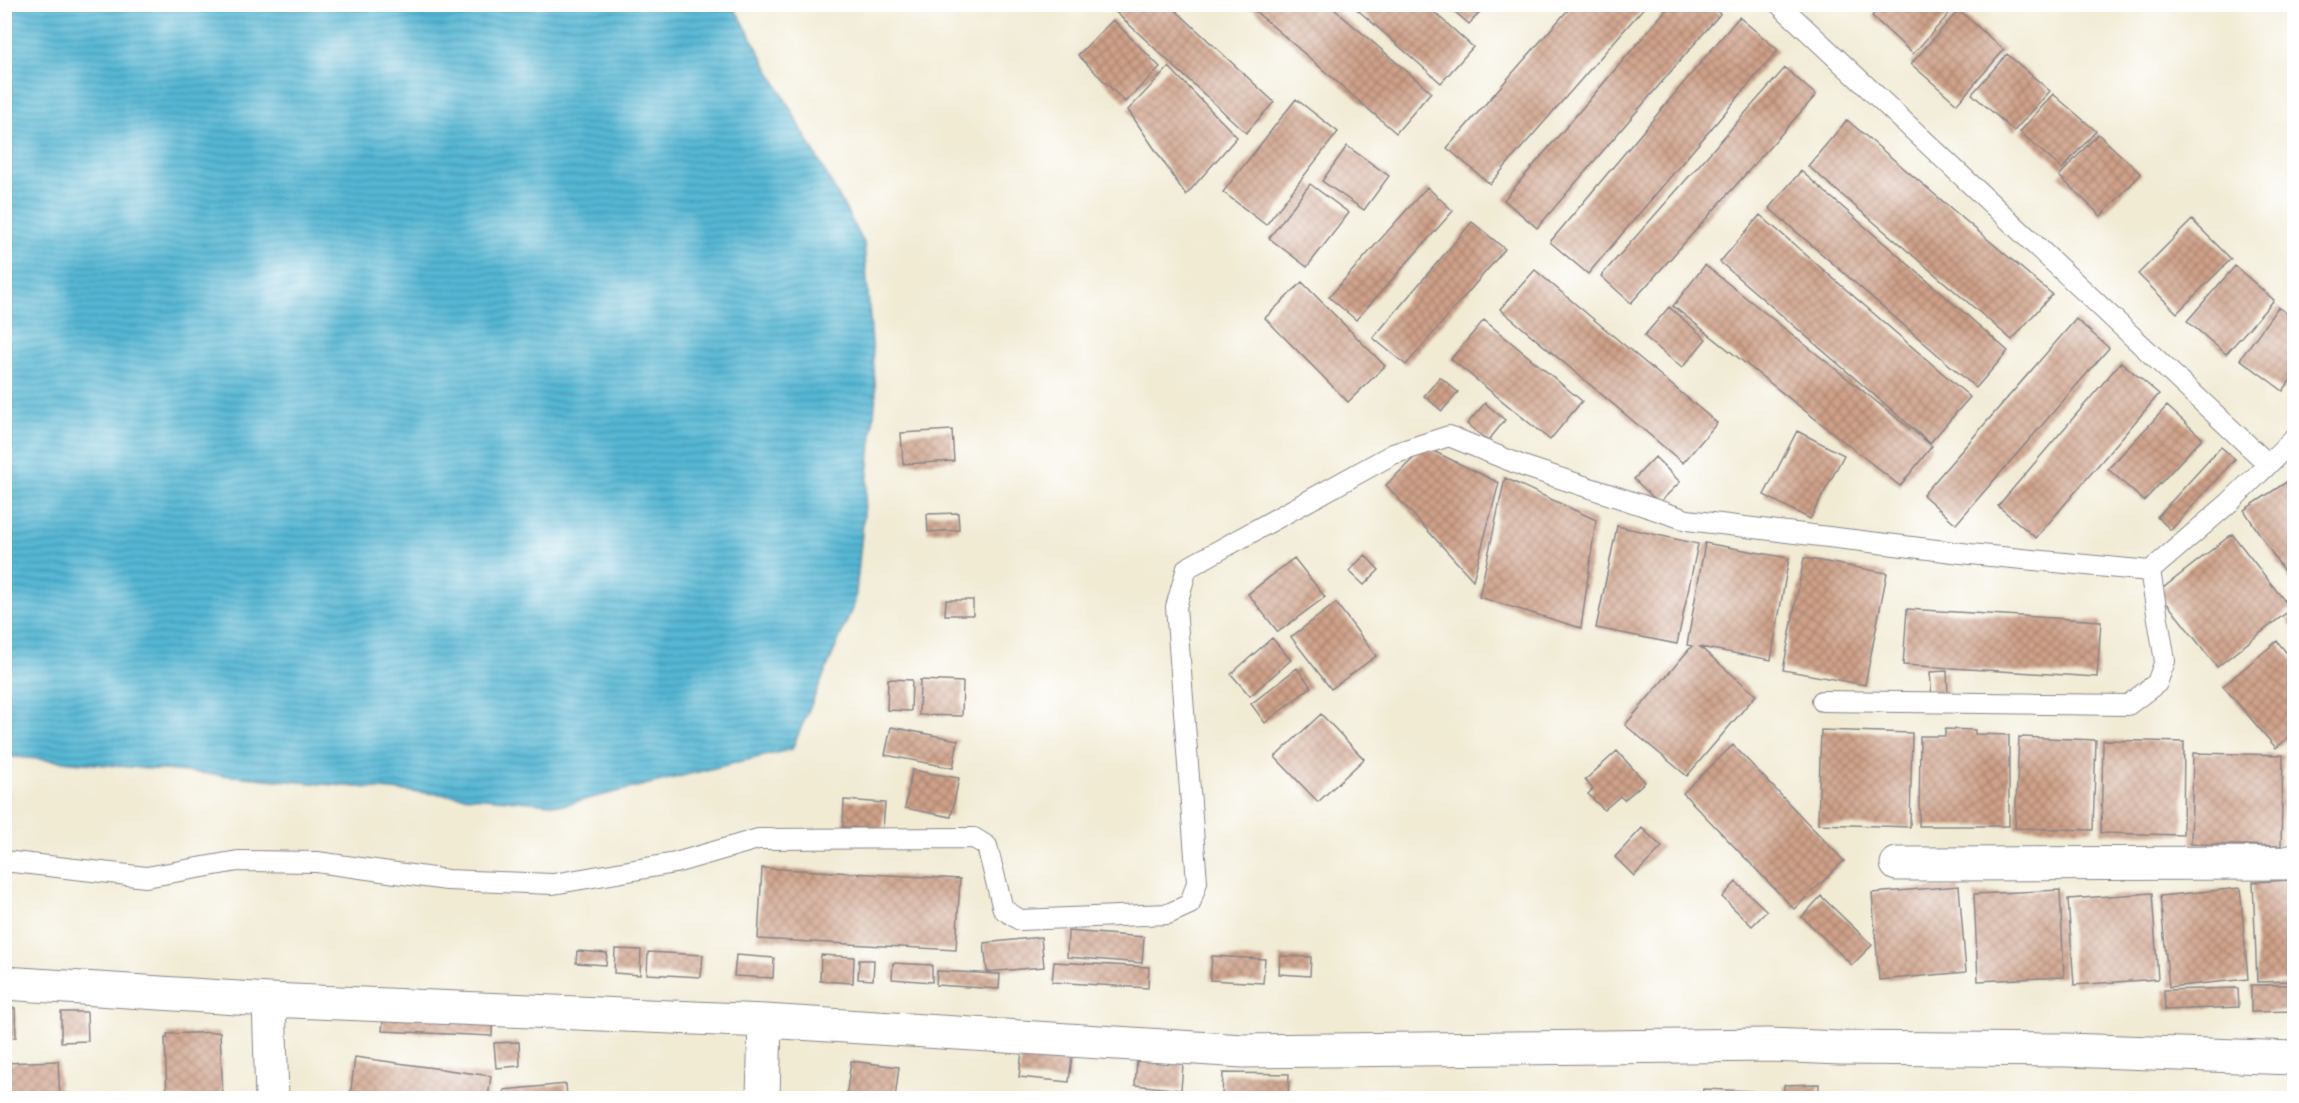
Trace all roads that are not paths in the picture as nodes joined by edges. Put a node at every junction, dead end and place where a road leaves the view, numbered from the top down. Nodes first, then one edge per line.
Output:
1 (1779, 4) edge
2 (2295, 439) edge
3 (2268, 464) junction
4 (2150, 571) junction
5 (1822, 701) dead end
6 (4, 861) edge
7 (2295, 861) edge
8 (1897, 864) dead end
9 (4, 983) edge
10 (269, 1000) junction
11 (765, 1021) junction
12 (2295, 1058) edge
13 (272, 1098) edge
14 (763, 1098) edge

1 - 3 lane
2 - 3 lane
3 - 4 lane
4 - 5 lane
4 - 6 lane
7 - 8 street
9 - 10 street
10 - 11 street
10 - 13 street
11 - 12 street
11 - 14 street

